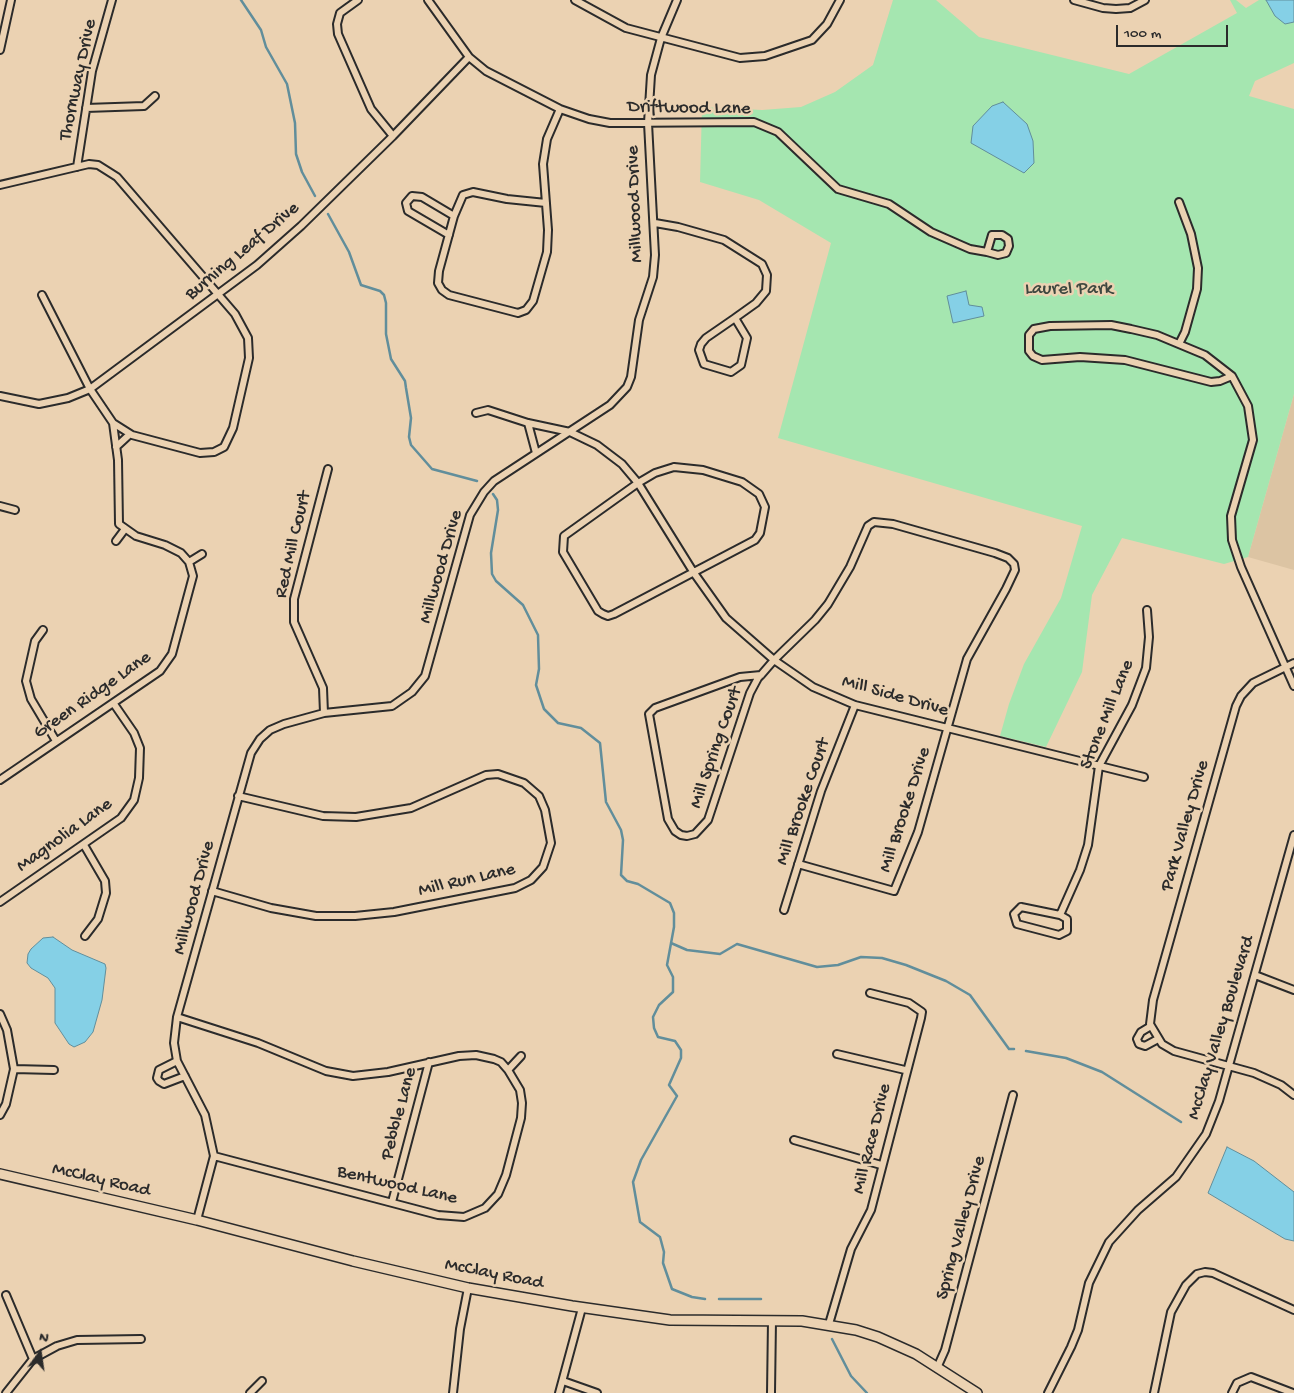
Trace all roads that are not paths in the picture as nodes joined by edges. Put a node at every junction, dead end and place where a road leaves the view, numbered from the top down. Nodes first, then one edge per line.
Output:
1 (11, 0) edge
2 (112, 0) edge
3 (358, 0) edge
4 (428, 0) edge
5 (575, 0) edge
6 (677, 0) edge
7 (840, 0) edge
8 (1074, 0) edge
9 (1145, 0) edge
10 (661, 38) junction
11 (0, 50) edge
12 (469, 57) junction
13 (155, 96) dead end
14 (86, 108) junction
15 (560, 109) junction
16 (648, 123) junction
17 (393, 136) junction
18 (77, 167) junction
19 (0, 185) edge
20 (1179, 202) dead end
21 (546, 203) junction
22 (454, 216) junction
23 (655, 223) junction
24 (449, 235) junction
25 (987, 252) dead end
26 (42, 295) dead end
27 (218, 295) junction
28 (734, 318) junction
29 (1179, 344) junction
30 (1232, 376) junction
31 (90, 389) junction
32 (0, 396) edge
33 (476, 413) dead end
34 (113, 423) junction
35 (528, 423) junction
36 (570, 432) junction
37 (130, 434) junction
38 (116, 447) junction
39 (536, 453) junction
40 (328, 469) dead end
41 (638, 484) junction
42 (0, 506) edge
43 (15, 510) dead end
44 (125, 530) junction
45 (116, 541) dead end
46 (202, 554) dead end
47 (189, 562) junction
48 (694, 573) junction
49 (1147, 610) dead end
50 (42, 630) dead end
51 (774, 660) junction
52 (1294, 663) edge
53 (1286, 666) junction
54 (761, 675) junction
55 (1294, 686) edge
56 (114, 704) junction
57 (855, 705) junction
58 (324, 713) junction
59 (948, 728) junction
60 (56, 741) junction
61 (1099, 766) junction
62 (1144, 777) dead end
63 (0, 780) edge
64 (238, 796) junction
65 (1294, 835) edge
66 (84, 845) junction
67 (798, 864) junction
68 (212, 891) junction
69 (0, 902) edge
70 (784, 910) dead end
71 (1060, 915) junction
72 (85, 936) dead end
73 (1255, 975) junction
74 (1294, 990) edge
75 (870, 992) dead end
76 (0, 1014) edge
77 (177, 1017) junction
78 (1151, 1026) junction
79 (1158, 1039) junction
80 (836, 1054) dead end
81 (521, 1056) dead end
82 (176, 1061) junction
83 (429, 1062) junction
84 (1228, 1066) junction
85 (14, 1069) junction
86 (54, 1070) dead end
87 (508, 1070) junction
88 (905, 1070) junction
89 (185, 1076) junction
90 (1014, 1095) dead end
91 (1294, 1095) edge
92 (0, 1116) edge
93 (794, 1140) dead end
94 (214, 1156) junction
95 (881, 1164) junction
96 (0, 1174) edge
97 (392, 1202) junction
98 (197, 1220) junction
99 (468, 1288) junction
100 (6, 1295) dead end
101 (582, 1308) junction
102 (1294, 1310) edge
103 (772, 1320) junction
104 (829, 1324) junction
105 (141, 1339) dead end
106 (33, 1359) junction
107 (937, 1368) junction
108 (262, 1381) dead end
109 (563, 1381) junction
110 (6, 1393) edge
111 (250, 1393) edge
112 (453, 1393) edge
113 (559, 1393) edge
114 (597, 1393) edge
115 (771, 1393) edge
116 (977, 1393) edge
117 (1048, 1393) edge
118 (1154, 1393) edge
119 (1232, 1393) edge
120 (1293, 1393) edge

1 - 11 street
2 - 14 street, Thornway Drive
3 - 17 street
4 - 12 street, Driftwood Lane
5 - 10 street
6 - 10 street, Millwood Drive
7 - 10 street
8 - 9 street
10 - 16 street, Millwood Drive
12 - 15 street, Driftwood Lane
12 - 17 street, Burning Leaf Drive
13 - 14 street
14 - 18 street, Thornway Drive
15 - 16 street, Driftwood Lane
15 - 21 street
16 - 23 street, Millwood Drive
16 - 25 street, Driftwood Lane
17 - 27 street, Burning Leaf Drive
18 - 19 street
18 - 27 street
20 - 29 street
21 - 22 street
21 - 24 street
22 - 24 street
22 - 24 street
23 - 28 street
23 - 36 street, Millwood Drive
26 - 31 street
27 - 31 street, Burning Leaf Drive
27 - 37 street
28 - 28 street
29 - 30 street
29 - 30 street
30 - 53 street
31 - 32 street, Burning Leaf Drive
31 - 34 street
33 - 35 street, Mill Side Drive
34 - 37 street
34 - 38 street
35 - 36 street, Mill Side Drive
35 - 39 street
36 - 39 street, Millwood Drive
36 - 41 street, Mill Side Drive
37 - 38 street
38 - 44 street
39 - 58 street, Millwood Drive
40 - 58 street, Red Mill Court
41 - 48 street, Mill Side Drive
41 - 48 street
41 - 48 street
42 - 43 street
44 - 45 street
44 - 47 street
46 - 47 street
47 - 56 street, Green Ridge Lane
48 - 51 street, Mill Side Drive
49 - 61 street, Stone Mill Lane
50 - 60 street
51 - 54 street, Mill Spring Court
51 - 57 street, Mill Side Drive
51 - 59 street, Mill Spring Court
52 - 53 street, Park Valley Drive
53 - 55 street
53 - 78 street, Park Valley Drive
54 - 54 street, Mill Spring Court
56 - 60 street, Green Ridge Lane
56 - 66 street, Magnolia Lane
57 - 59 street, Mill Side Drive
57 - 67 street, Mill Brooke Court
58 - 64 street, Millwood Drive
59 - 61 street, Mill Side Drive
59 - 67 street, Mill Brooke Drive
60 - 63 street, Green Ridge Lane
61 - 62 street, Mill Side Drive
61 - 71 street, Stone Mill Lane
64 - 68 street, Millwood Drive
64 - 68 street, Mill Run Lane
65 - 73 street, McClay Valley Boulevard
66 - 69 street, Magnolia Lane
66 - 72 street
67 - 70 street, Mill Brooke Court
68 - 77 street, Millwood Drive
71 - 71 street, Stone Mill Lane
73 - 74 street
73 - 84 street, McClay Valley Boulevard
75 - 88 street, Mill Race Drive
76 - 85 street
77 - 82 street, Millwood Drive
77 - 83 street
78 - 79 street
78 - 79 street, Park Valley Drive
79 - 84 street
80 - 88 street
81 - 87 street
82 - 89 street, Millwood Drive
82 - 89 street
83 - 87 street
83 - 97 street, Pebble Lane
84 - 91 street
84 - 117 street, McClay Valley Boulevard
85 - 86 street
85 - 92 street
87 - 97 street, Bentwood Lane
88 - 95 street, Mill Race Drive
89 - 94 street, Millwood Drive
90 - 107 street, Spring Valley Drive
93 - 95 street
94 - 97 street, Bentwood Lane
94 - 98 street, Millwood Drive
95 - 104 street, Mill Race Drive
96 - 98 main road, McClay Road
98 - 99 main road, McClay Road
99 - 101 main road, McClay Road
99 - 112 street
100 - 106 street
101 - 103 main road, McClay Road
101 - 109 street
102 - 118 street
103 - 104 main road, McClay Road
103 - 115 street
104 - 107 main road, McClay Road
105 - 106 street
106 - 110 street
107 - 116 main road, McClay Road
108 - 111 street
109 - 113 street
109 - 114 street
119 - 120 street

